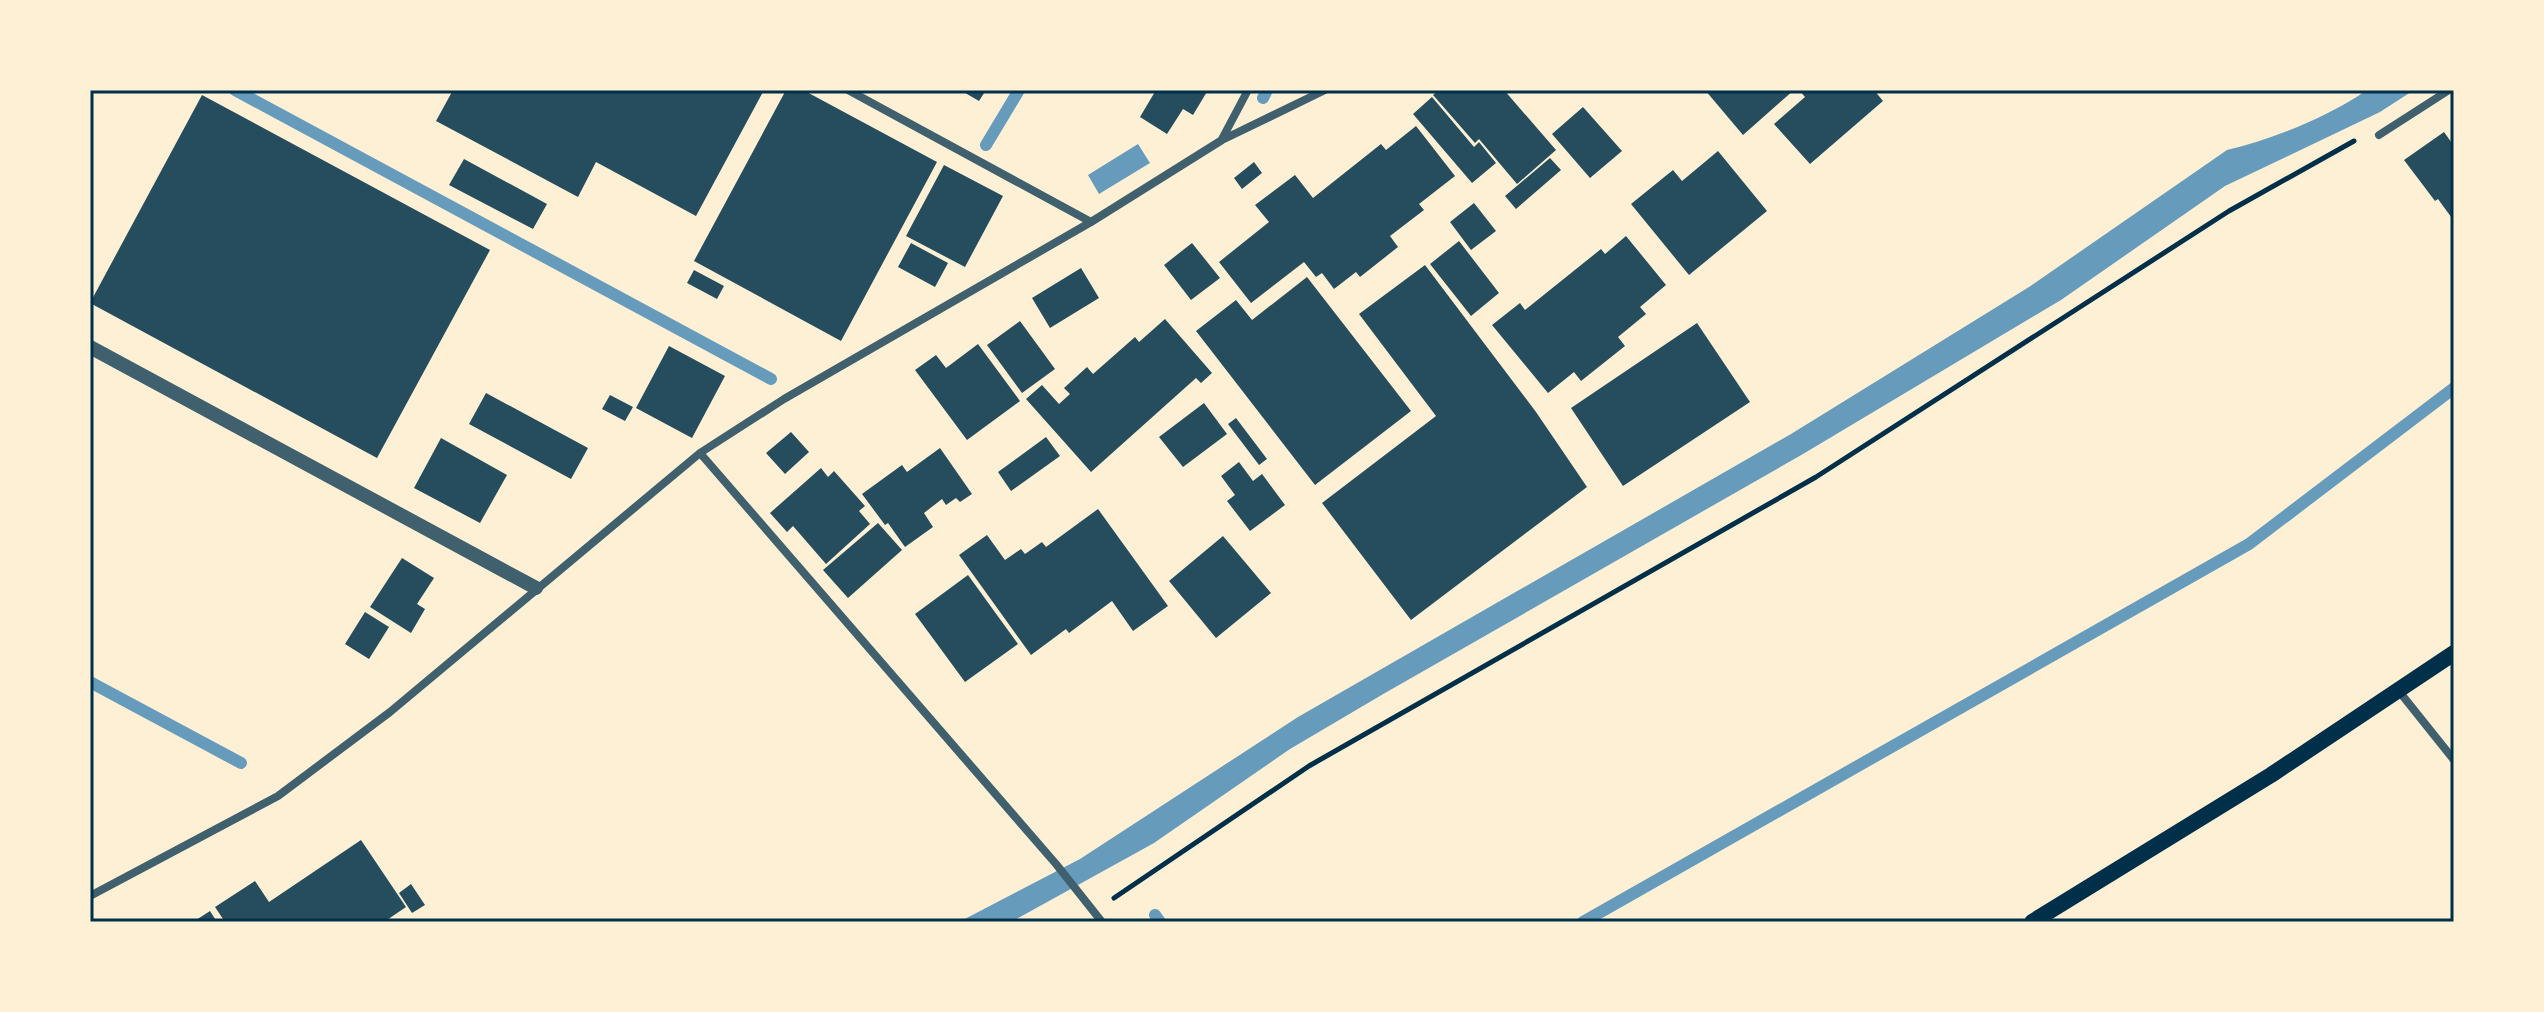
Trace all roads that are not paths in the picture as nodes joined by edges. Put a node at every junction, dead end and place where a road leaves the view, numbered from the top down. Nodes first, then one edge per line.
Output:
1 (848, 90) edge
2 (1248, 90) edge
3 (1325, 90) edge
4 (2449, 90) edge
5 (2379, 135) road end
6 (1222, 140) junction
7 (1091, 222) junction
8 (90, 347) edge
9 (700, 453) junction
10 (536, 588) junction
11 (2454, 653) edge
12 (2398, 690) junction
13 (2454, 760) edge
14 (90, 896) edge
15 (1102, 922) edge
16 (2032, 922) edge

1 - 7 street
2 - 6 street
3 - 6 street
4 - 5 street
6 - 7 street
7 - 9 street
8 - 10 street
9 - 10 street
9 - 15 street
10 - 14 street
11 - 12 main road
12 - 13 street
12 - 16 main road

